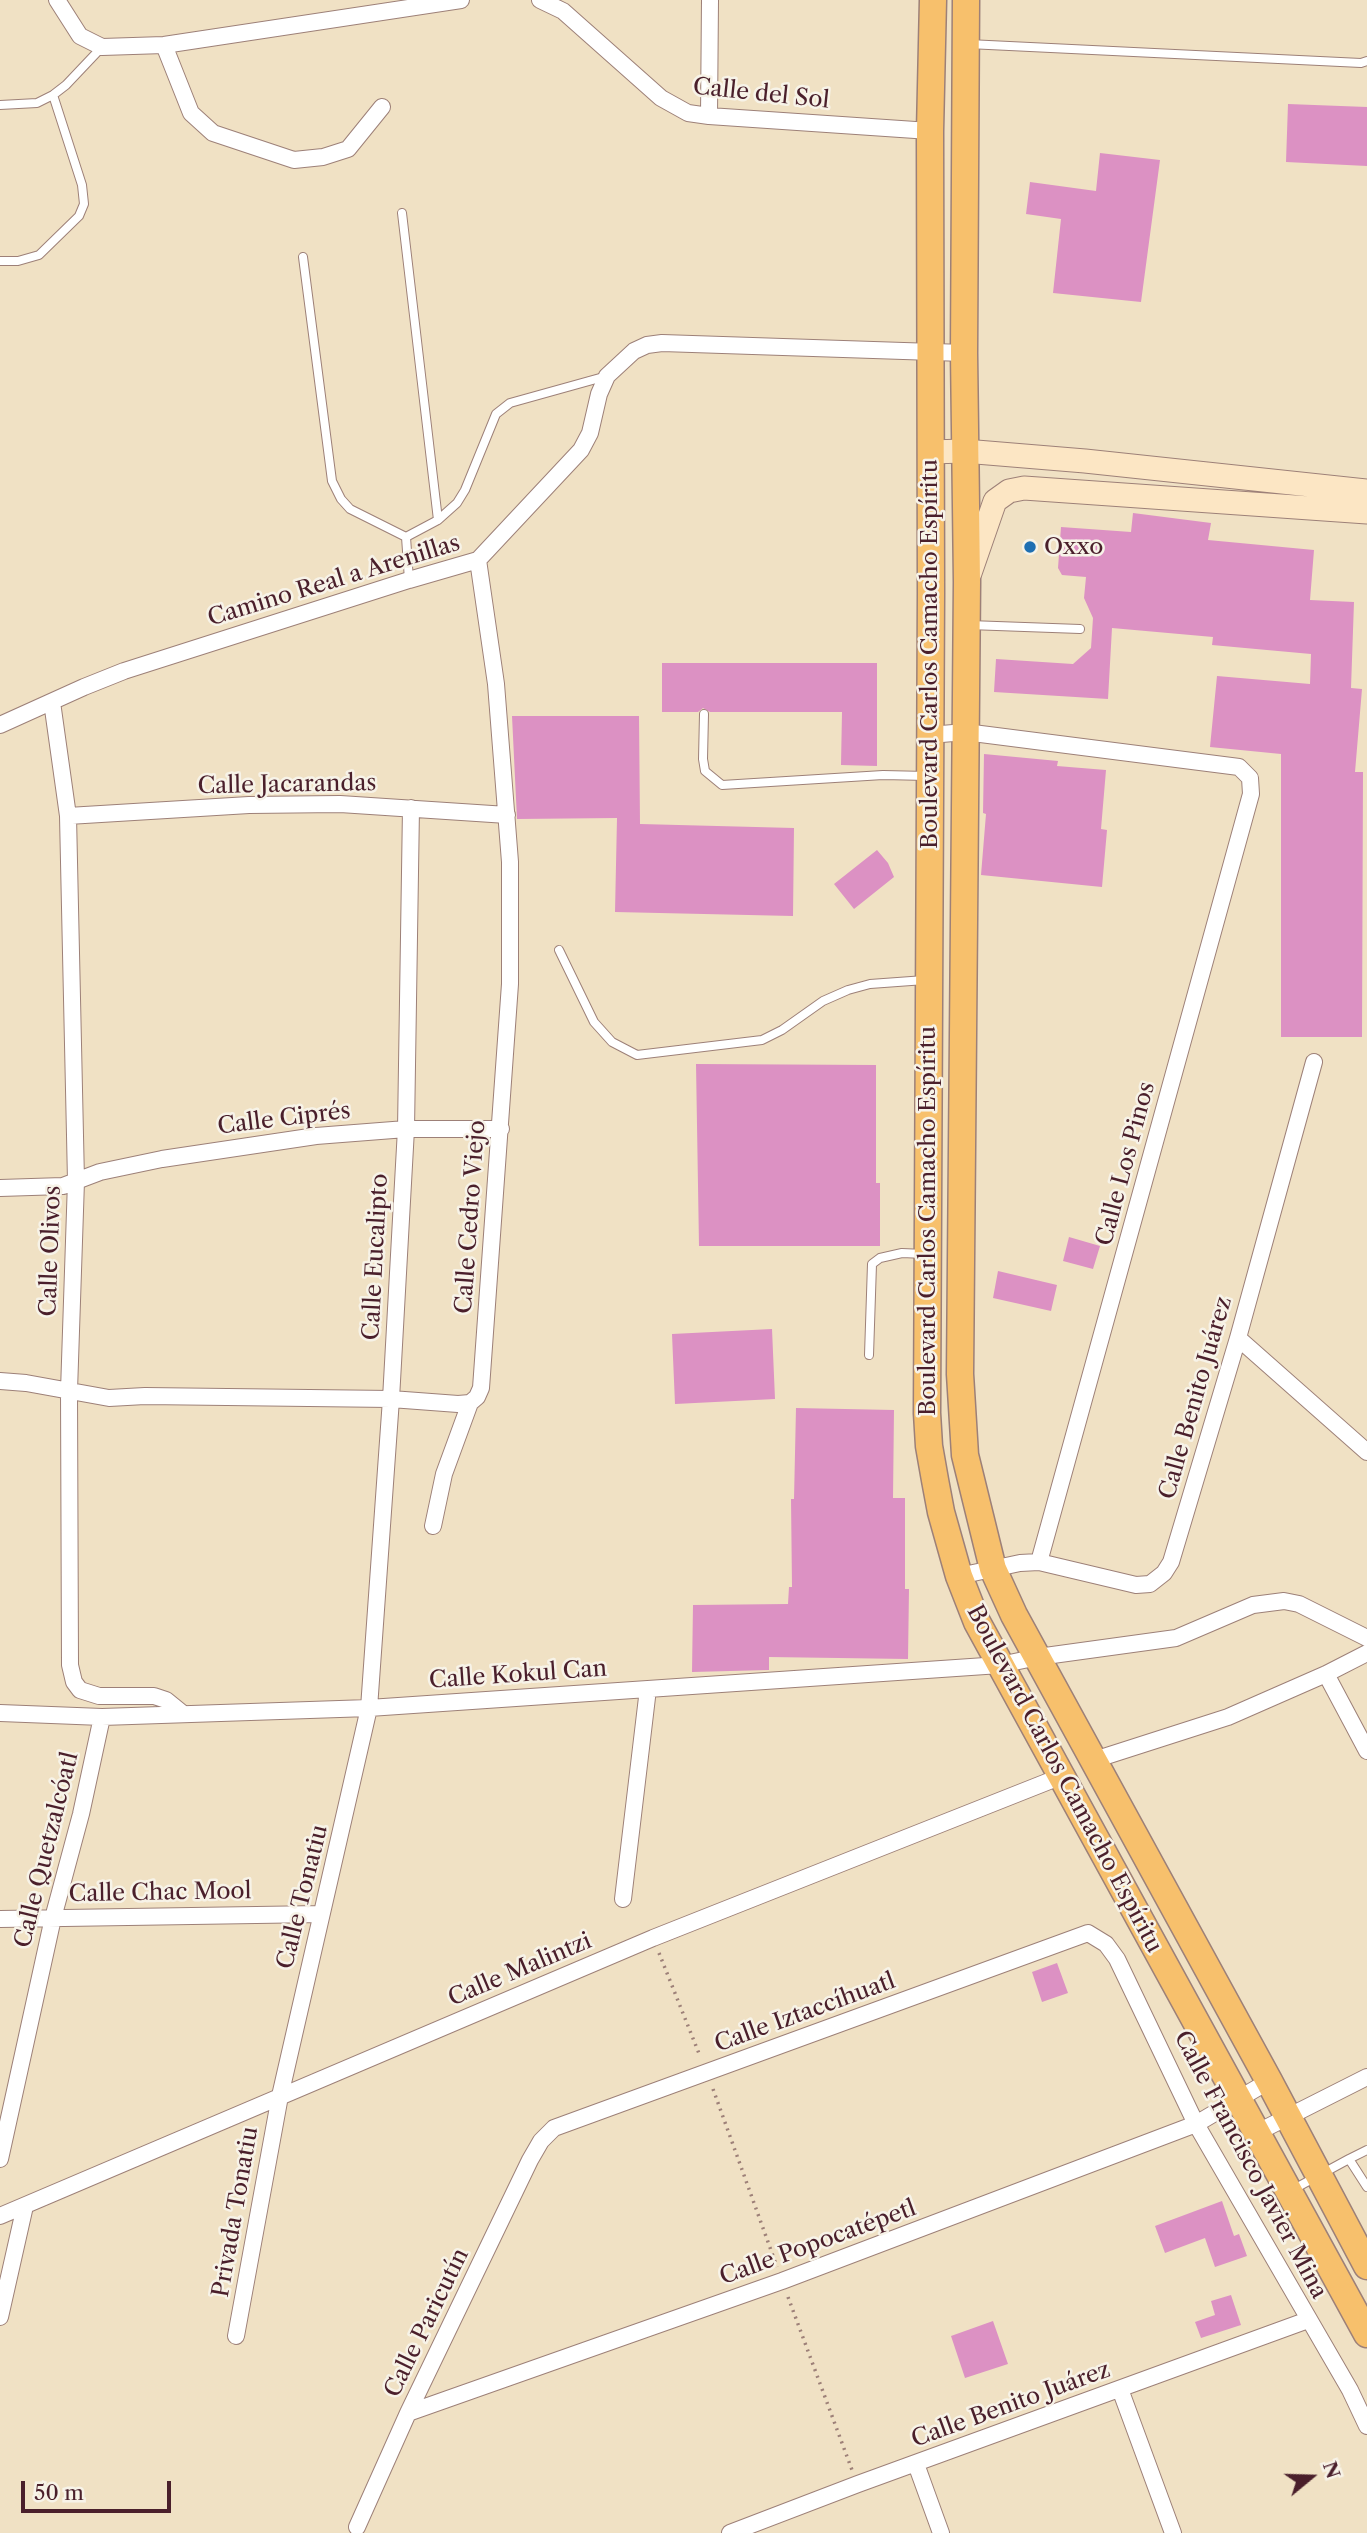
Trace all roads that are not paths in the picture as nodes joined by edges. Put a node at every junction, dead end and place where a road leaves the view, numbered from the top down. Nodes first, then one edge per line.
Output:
1 (57, 0) edge
2 (461, 0) edge
3 (540, 0) edge
4 (710, 0) edge
5 (933, 0) edge
6 (966, 0) edge
7 (965, 44) junction
8 (163, 45) junction
9 (102, 47) junction
10 (1367, 61) edge
11 (53, 95) junction
12 (0, 105) edge
13 (382, 107) dead end
14 (709, 116) junction
15 (930, 131) junction
16 (402, 213) dead end
17 (303, 257) dead end
18 (0, 261) edge
19 (930, 352) junction
20 (964, 353) junction
21 (607, 376) junction
22 (964, 451) junction
23 (930, 452) junction
24 (1011, 455) junction
25 (1009, 491) junction
26 (1367, 491) edge
27 (1367, 512) edge
28 (438, 520) junction
29 (406, 537) junction
30 (478, 561) junction
31 (409, 580) junction
32 (967, 582) junction
33 (966, 625) junction
34 (1080, 629) dead end
35 (52, 702) junction
36 (704, 714) dead end
37 (0, 725) edge
38 (965, 732) junction
39 (930, 735) junction
40 (930, 776) junction
41 (411, 808) junction
42 (507, 815) junction
43 (68, 816) junction
44 (559, 950) dead end
45 (928, 980) junction
46 (1314, 1062) dead end
47 (406, 1129) junction
48 (501, 1129) junction
49 (76, 1181) junction
50 (0, 1188) edge
51 (927, 1254) junction
52 (1238, 1338) junction
53 (869, 1355) dead end
54 (0, 1381) edge
55 (69, 1391) junction
56 (391, 1399) junction
57 (470, 1403) junction
58 (1367, 1452) edge
59 (433, 1526) dead end
60 (1039, 1562) junction
61 (993, 1569) junction
62 (959, 1576) junction
63 (1367, 1638) edge
64 (1367, 1653) edge
65 (1038, 1657) junction
66 (1000, 1665) junction
67 (1326, 1674) junction
68 (648, 1689) junction
69 (369, 1708) junction
70 (0, 1713) edge
71 (182, 1713) junction
72 (102, 1717) junction
73 (1367, 1751) edge
74 (1094, 1760) junction
75 (1062, 1776) junction
76 (623, 1899) dead end
77 (320, 1914) junction
78 (53, 1918) junction
79 (0, 1919) edge
80 (1088, 1933) joint
81 (1367, 2077) edge
82 (1269, 2081) junction
83 (280, 2096) junction
84 (1237, 2099) junction
85 (1288, 2116) junction
86 (1196, 2124) junction
87 (1256, 2133) junction
88 (2, 2136) edge
89 (541, 2141) joint
90 (1367, 2150) edge
91 (0, 2159) edge
92 (1349, 2159) junction
93 (1320, 2176) junction
94 (1367, 2187) edge
95 (1290, 2192) junction
96 (25, 2206) junction
97 (0, 2216) edge
98 (1367, 2266) edge
99 (0, 2317) edge
100 (1308, 2320) junction
101 (1367, 2334) edge
102 (236, 2336) dead end
103 (1120, 2389) junction
104 (408, 2413) junction
105 (1367, 2426) edge
106 (916, 2464) junction
107 (357, 2526) dead end
108 (730, 2533) edge
109 (941, 2533) edge
110 (1173, 2533) edge

1 - 9 street
2 - 8 street
3 - 14 street, Calle del Sol
4 - 14 street
5 - 15 main road, Boulevard Carlos Camacho Espíritu
6 - 7 main road, Boulevard Carlos Camacho Espíritu
7 - 10 lane
7 - 20 main road, Boulevard Carlos Camacho Espíritu
8 - 9 street
8 - 13 street
9 - 11 lane
11 - 12 lane
11 - 18 lane
14 - 15 street, Calle del Sol
15 - 19 main road, Boulevard Carlos Camacho Espíritu
16 - 28 lane
17 - 29 lane
19 - 20 street, Camino Real a Arenillas
19 - 21 street, Camino Real a Arenillas
19 - 23 main road, Boulevard Carlos Camacho Espíritu
20 - 22 main road, Boulevard Carlos Camacho Espíritu
21 - 28 lane
21 - 30 street, Camino Real a Arenillas
22 - 23 main road
22 - 24 main road
22 - 32 main road, Boulevard Carlos Camacho Espíritu
23 - 39 main road, Boulevard Carlos Camacho Espíritu
24 - 25 main road
24 - 26 main road
25 - 27 main road
25 - 32 main road
28 - 29 lane
29 - 31 lane
30 - 31 street, Camino Real a Arenillas
30 - 42 street, Calle Cedro Viejo
31 - 35 street, Camino Real a Arenillas
32 - 33 main road, Boulevard Carlos Camacho Espíritu
33 - 34 lane
33 - 38 main road, Boulevard Carlos Camacho Espíritu
35 - 37 street, Camino Real a Arenillas
35 - 43 street, Calle Olivos
36 - 40 lane
38 - 39 street
38 - 60 street, Calle Los Pinos
38 - 61 main road, Boulevard Carlos Camacho Espíritu
39 - 40 main road, Boulevard Carlos Camacho Espíritu
40 - 45 main road, Boulevard Carlos Camacho Espíritu
41 - 42 street, Calle Jacarandas
41 - 43 street, Calle Jacarandas
41 - 47 street, Calle Eucalipto
42 - 48 street, Calle Cedro Viejo
43 - 49 street, Calle Olivos
44 - 45 lane
45 - 51 main road, Boulevard Carlos Camacho Espíritu
46 - 52 street, Calle Benito Juárez
47 - 48 street, Calle Ciprés
47 - 49 street, Calle Ciprés
47 - 56 street, Calle Eucalipto
48 - 57 street, Calle Cedro Viejo
49 - 50 street, Calle Ciprés
49 - 55 street, Calle Olivos
51 - 53 lane
51 - 62 main road, Boulevard Carlos Camacho Espíritu
52 - 58 street
52 - 60 street, Calle Benito Juárez
54 - 55 street
55 - 56 street
55 - 71 street, Calle Olivos
56 - 57 street
56 - 69 street, Calle Eucalipto
57 - 59 street, Calle Cedro Viejo
60 - 61 street, Calle Benito Juárez
61 - 62 street, Calle Benito Juárez
61 - 65 main road, Boulevard Carlos Camacho Espíritu
62 - 66 main road, Boulevard Carlos Camacho Espíritu
63 - 65 street, Calle Kokul Can
64 - 67 street
65 - 66 street, Calle Kokul Can
65 - 74 main road, Boulevard Carlos Camacho Espíritu
66 - 68 street, Calle Kokul Can
66 - 75 main road, Boulevard Carlos Camacho Espíritu
67 - 73 street
67 - 74 street
68 - 69 street, Calle Kokul Can
68 - 76 street
69 - 71 street, Calle Kokul Can
69 - 77 street, Calle Tonatiu
70 - 72 street, Calle Kokul Can
71 - 72 street, Calle Kokul Can
72 - 78 street, Calle Quetzalcóatl
74 - 82 main road, Boulevard Carlos Camacho Espíritu
75 - 83 street, Calle Malintzi
75 - 84 main road, Boulevard Carlos Camacho Espíritu
77 - 78 street, Calle Chac Mool
77 - 83 street, Calle Tonatiu
78 - 79 street, Calle Chac Mool
78 - 88 street, Calle Quetzalcóatl
80 - 86 street, Calle Francisco Javier Mina
80 - 89 street, Calle Iztaccíhuatl
81 - 85 street
82 - 84 street, Calle Popocatépetl
82 - 85 main road, Boulevard Carlos Camacho Espíritu
83 - 96 street, Calle Malintzi
83 - 102 street, Privada Tonatiu
84 - 86 street, Calle Popocatépetl
84 - 87 main road, Boulevard Carlos Camacho Espíritu
85 - 87 street
85 - 93 main road, Boulevard Carlos Camacho Espíritu
86 - 100 street, Calle Francisco Javier Mina
86 - 104 street, Calle Popocatépetl
87 - 95 main road, Boulevard Carlos Camacho Espíritu
88 - 91 street, Calle Quetzalcóatl
89 - 104 street, Calle Paricutín
90 - 92 lane
92 - 93 lane
92 - 94 lane
93 - 95 lane
93 - 98 main road, Boulevard Carlos Camacho Espíritu
95 - 101 main road, Boulevard Carlos Camacho Espíritu
96 - 97 street, Calle Malintzi
96 - 99 street
100 - 103 street, Calle Benito Juárez
100 - 105 street, Calle Francisco Javier Mina
103 - 106 street, Calle Benito Juárez
103 - 110 street
104 - 107 street, Calle Paricutín
106 - 108 street, Calle Benito Juárez
106 - 109 street

